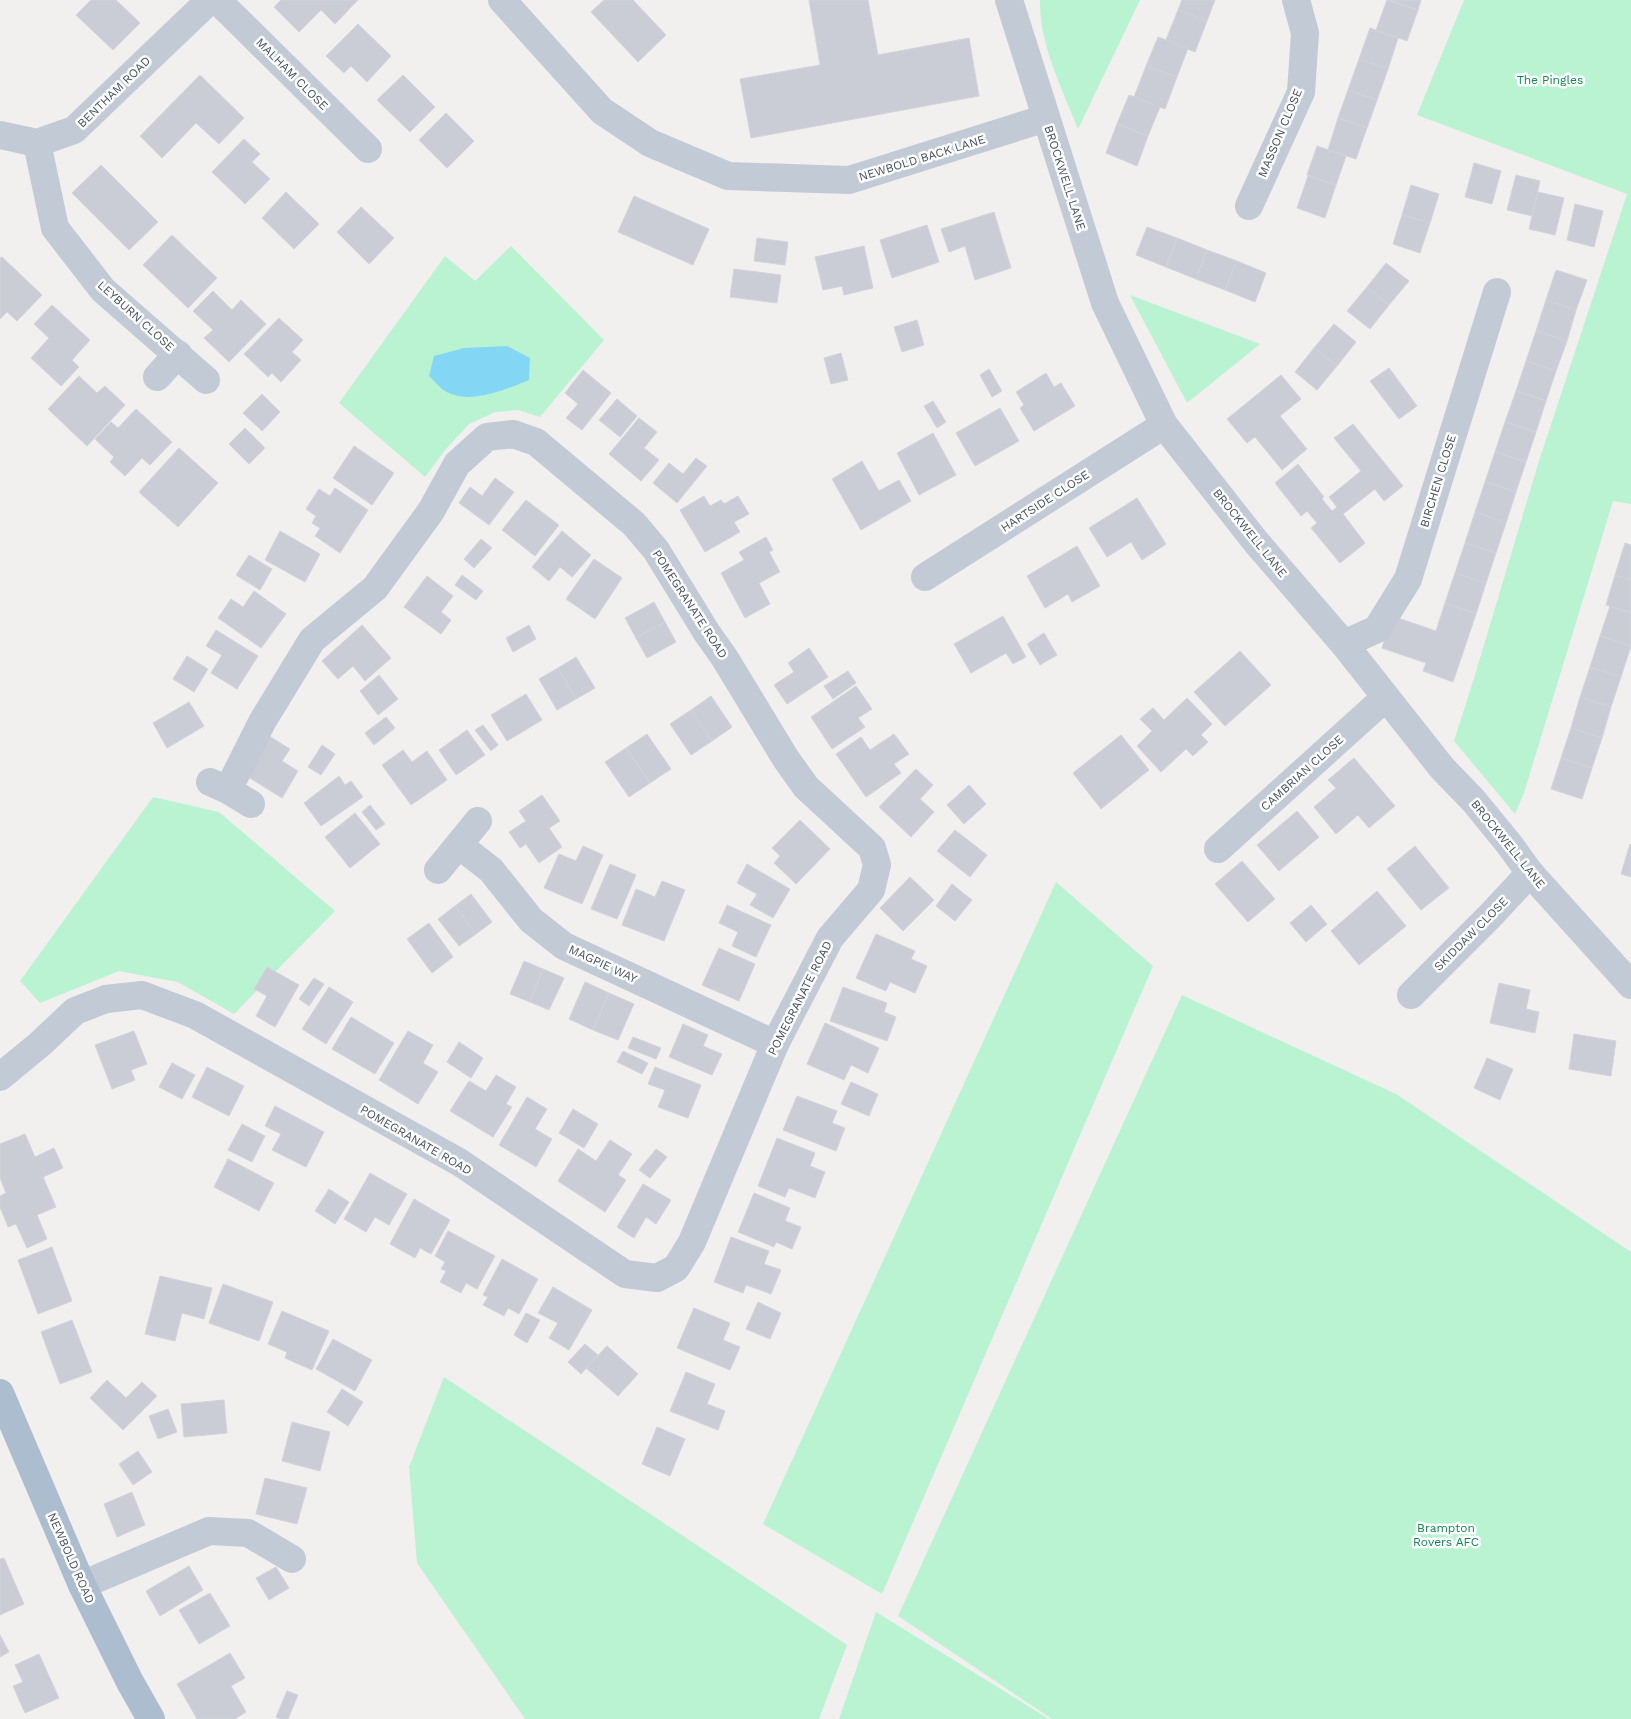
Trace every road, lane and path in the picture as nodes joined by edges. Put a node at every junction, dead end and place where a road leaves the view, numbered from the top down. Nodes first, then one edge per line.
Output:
1 (210, 0) edge
2 (217, 0) edge
3 (502, 0) edge
4 (1009, 0) edge
5 (1296, 0) edge
6 (1046, 118) junction
7 (0, 135) edge
8 (37, 143) junction
9 (368, 148) dead end
10 (1249, 206) dead end
11 (1497, 292) dead end
12 (178, 354) junction
13 (157, 378) dead end
14 (206, 380) dead end
15 (1164, 425) junction
16 (926, 577) dead end
17 (1344, 644) junction
18 (1385, 698) junction
19 (230, 792) dead end
20 (478, 821) dead end
21 (459, 845) junction
22 (1218, 849) dead end
23 (438, 870) dead end
24 (1530, 873) junction
25 (1631, 984) edge
26 (1411, 995) dead end
27 (775, 1044) junction
28 (0, 1076) edge
29 (0, 1393) edge
30 (292, 1559) dead end
31 (82, 1585) junction
32 (151, 1719) edge

1 - 8 street, BENTHAM ROAD
2 - 9 street, MALHAM CLOSE
3 - 6 street, NEWBOLD BACK LANE
4 - 6 street, BROCKWELL LANE
5 - 10 street, MASSON CLOSE
6 - 15 street, BROCKWELL LANE
7 - 8 street
8 - 12 street, LEYBURN CLOSE
11 - 17 street, BIRCHEN CLOSE
12 - 13 street, LEYBURN CLOSE
12 - 14 street, LEYBURN CLOSE
15 - 16 street, HARTSIDE CLOSE
15 - 17 street, BROCKWELL LANE
17 - 18 street, BROCKWELL LANE
18 - 22 street, CAMBRIAN CLOSE
18 - 24 street, BROCKWELL LANE
19 - 27 street, POMEGRANATE ROAD
20 - 21 street
21 - 23 street
21 - 27 street, MAGPIE WAY
24 - 25 street, BROCKWELL LANE
24 - 26 street, SKIDDAW CLOSE
27 - 28 street, POMEGRANATE ROAD
29 - 31 main road, NEWBOLD ROAD
30 - 31 street
31 - 32 main road, NEWBOLD ROAD

